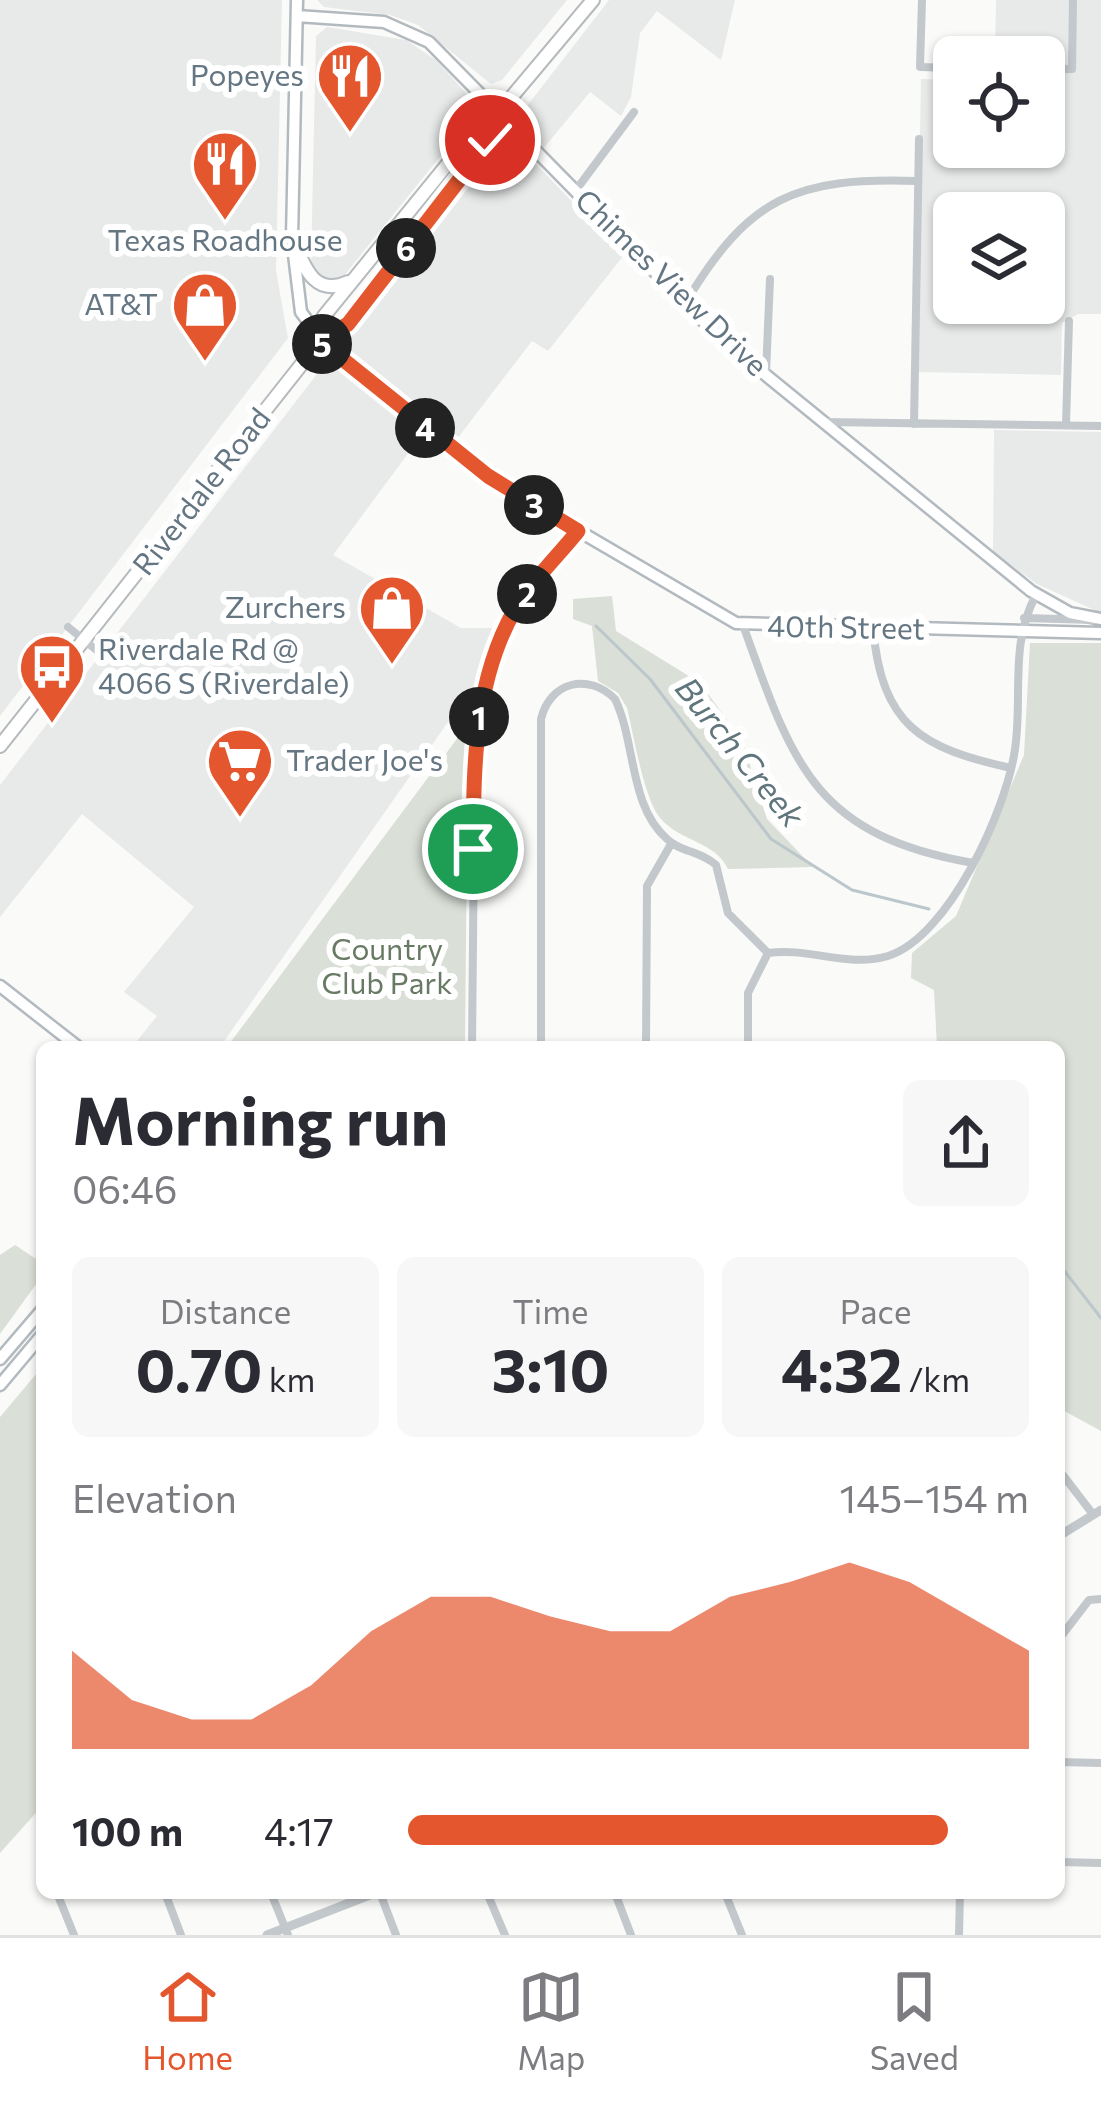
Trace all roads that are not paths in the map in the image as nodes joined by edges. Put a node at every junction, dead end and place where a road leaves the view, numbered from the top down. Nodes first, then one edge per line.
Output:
1 (297, 0) edge
2 (593, 0) edge
3 (922, 0) edge
4 (1073, 0) edge
5 (297, 16) junction
6 (933, 67) edge
7 (1065, 69) edge
8 (499, 112) junction
9 (634, 112) dead end
10 (919, 139) dead end
11 (916, 181) junction
12 (576, 190) junction
13 (292, 238) junction
14 (770, 278) dead end
15 (355, 279) junction
16 (686, 304) junction
17 (1069, 321) dead end
18 (320, 341) junction
19 (766, 376) junction
20 (823, 422) junction
21 (914, 424) junction
22 (1066, 425) junction
23 (1101, 426) edge
24 (578, 531) junction
25 (1036, 595) junction
26 (1101, 620) edge
27 (1022, 624) junction
28 (743, 625) junction
29 (68, 627) dead end
30 (873, 628) junction
31 (1101, 633) edge
32 (89, 634) junction
33 (105, 656) dead end
34 (0, 746) edge
35 (1011, 768) junction
36 (671, 844) junction
37 (973, 863) junction
38 (768, 952) junction
39 (0, 986) edge
40 (71, 1041) edge
41 (472, 1041) edge
42 (542, 1041) edge
43 (646, 1041) edge
44 (748, 1041) edge
45 (36, 1317) edge
46 (36, 1342) edge
47 (0, 1360) edge
48 (0, 1385) edge
49 (1065, 1476) edge
50 (1097, 1511) edge
51 (1065, 1532) edge
52 (1101, 1599) edge
53 (1065, 1619) edge
54 (1065, 1762) edge
55 (1101, 1763) edge
56 (1065, 1862) edge
57 (1101, 1862) edge
58 (60, 1899) edge
59 (167, 1899) edge
60 (273, 1899) edge
61 (363, 1899) edge
62 (380, 1899) edge
63 (490, 1899) edge
64 (617, 1899) edge
65 (727, 1899) edge
66 (961, 1899) edge
67 (286, 1931) edge
68 (74, 1935) edge
69 (181, 1935) edge
70 (267, 1935) edge
71 (396, 1935) edge
72 (505, 1935) edge
73 (631, 1935) edge
74 (742, 1935) edge
75 (959, 1935) edge

1 - 5 main road
2 - 8 main road
3 - 6 street
4 - 7 street
5 - 8 main road, Chimes View Drive
5 - 13 main road
8 - 12 main road, Chimes View Drive
8 - 15 main road
8 - 18 main road
9 - 12 street
10 - 11 street
11 - 16 street
11 - 21 street
12 - 16 main road, Chimes View Drive
13 - 15 main road
13 - 18 main road
14 - 19 street
15 - 18 main road
16 - 19 main road, Chimes View Drive
17 - 22 street
18 - 24 main road, 40th Street
18 - 32 main road, Riverdale Road
19 - 20 main road, Chimes View Drive
20 - 21 street
20 - 25 main road, Chimes View Drive
21 - 22 street
22 - 23 street
24 - 28 main road, 40th Street
24 - 41 street
25 - 26 main road, Chimes View Drive
25 - 27 street
26 - 27 street, 40th Street
27 - 30 main road, 40th Street
27 - 31 main road, 40th Street
27 - 35 street
28 - 30 main road, 40th Street
28 - 37 street
29 - 32 street
30 - 35 street
32 - 33 street
32 - 34 main road, Riverdale Road
35 - 37 street
36 - 38 street
36 - 42 street
36 - 43 street
37 - 38 street
38 - 44 street
39 - 40 main road
45 - 47 main road
46 - 48 main road
49 - 50 street
50 - 51 street
52 - 53 street
54 - 55 street
56 - 57 street
58 - 68 street
59 - 69 street
60 - 67 street
61 - 67 street
62 - 71 street
63 - 72 street
64 - 73 street
65 - 74 street
66 - 75 street
67 - 70 street

